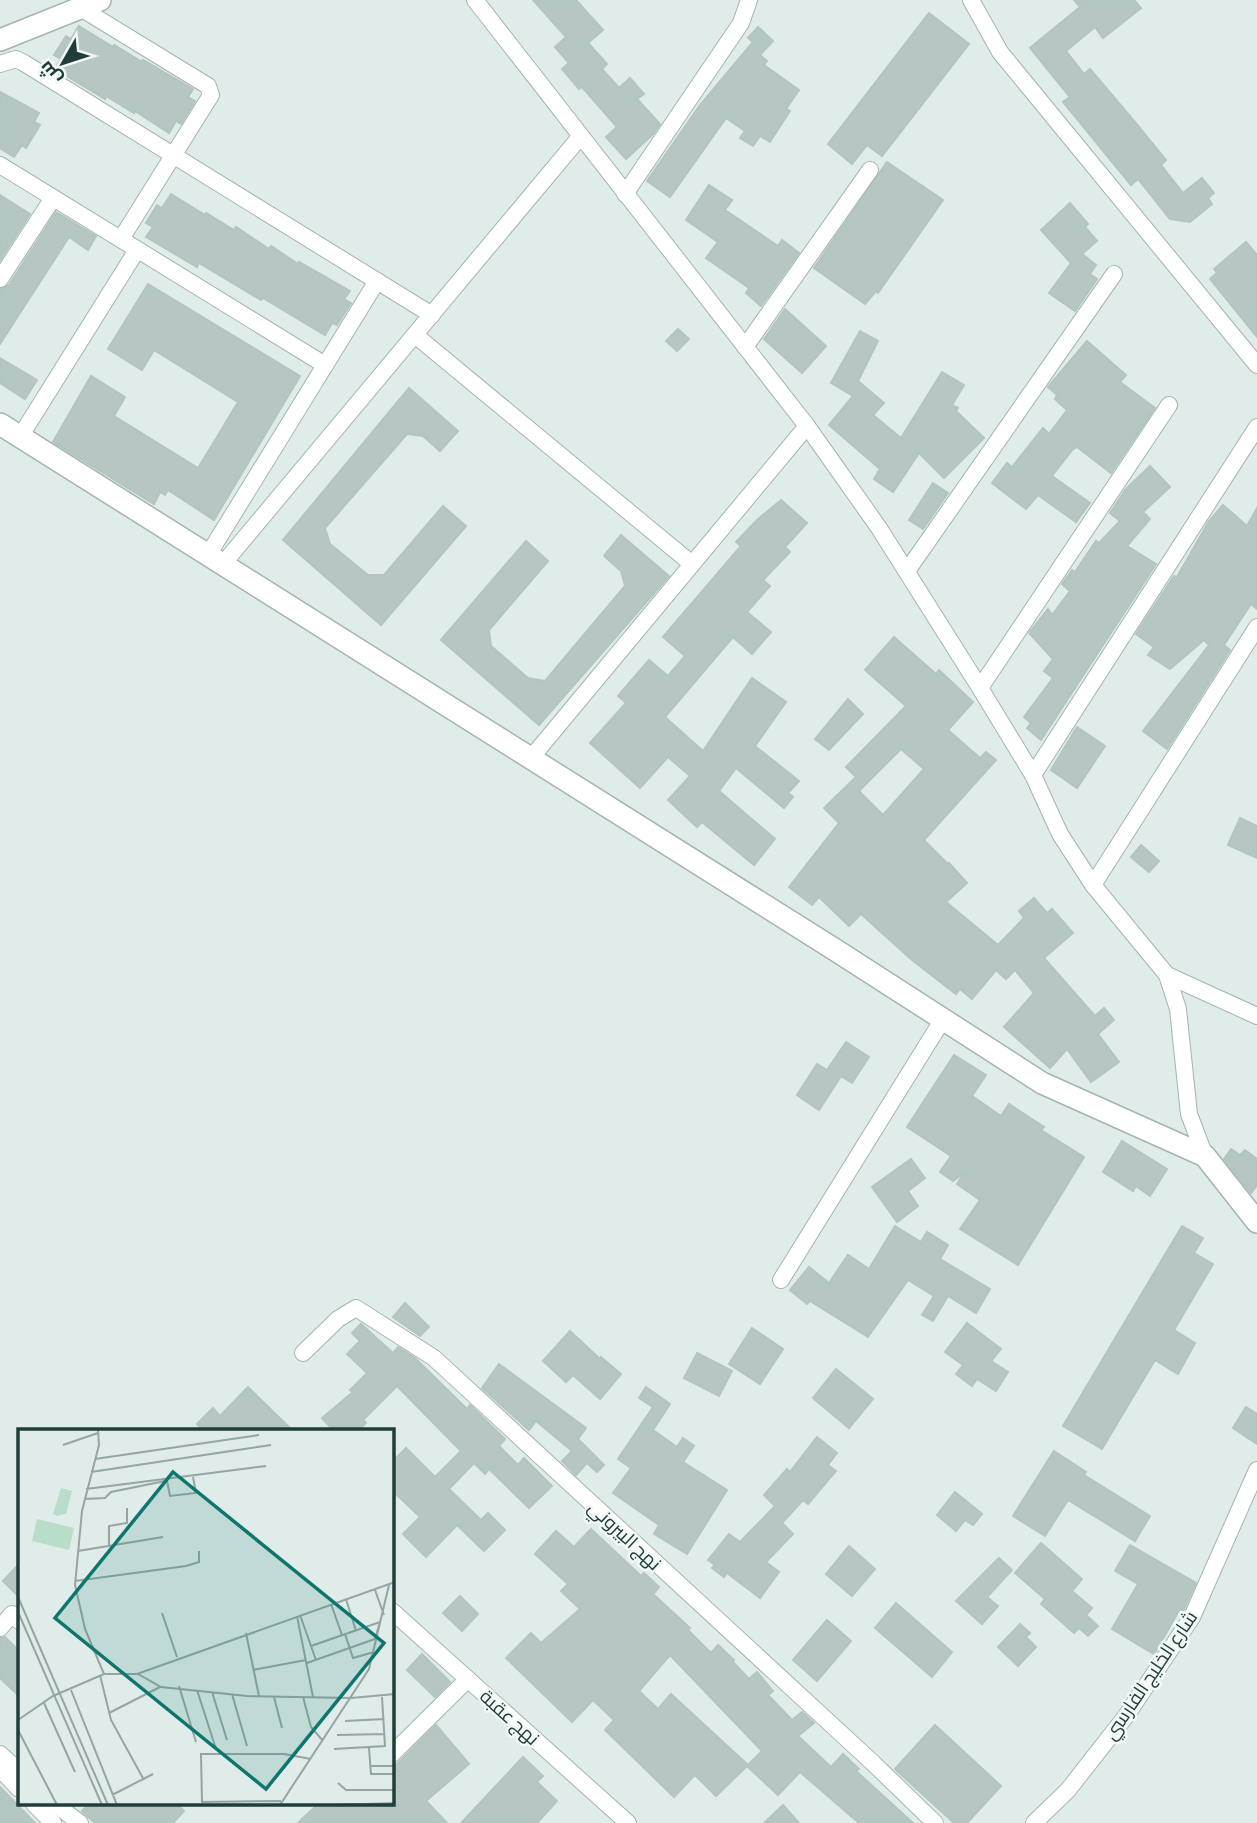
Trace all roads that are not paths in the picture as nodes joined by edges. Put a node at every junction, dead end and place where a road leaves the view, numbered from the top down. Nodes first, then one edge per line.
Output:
1 (100, 0) edge
2 (475, 0) edge
3 (749, 0) edge
4 (971, 0) edge
5 (79, 7) junction
6 (0, 40) edge
7 (0, 64) edge
8 (580, 137) junction
9 (174, 156) junction
10 (0, 165) edge
11 (870, 170) dead end
12 (625, 194) junction
13 (53, 198) junction
14 (121, 239) junction
15 (137, 250) junction
16 (1114, 274) dead end
17 (0, 279) edge
18 (377, 281) junction
19 (432, 315) junction
20 (415, 335) junction
21 (745, 347) junction
22 (325, 365) junction
23 (1257, 365) edge
24 (1169, 405) dead end
25 (0, 424) edge
26 (807, 426) junction
27 (1257, 427) edge
28 (20, 437) junction
29 (216, 559) junction
30 (692, 564) junction
31 (907, 571) junction
32 (1257, 627) edge
33 (980, 688) junction
34 (531, 758) junction
35 (1033, 775) junction
36 (1093, 886) junction
37 (1167, 975) junction
38 (1257, 1016) edge
39 (943, 1019) junction
40 (1205, 1156) junction
41 (1257, 1223) edge
42 (781, 1280) dead end
43 (303, 1353) dead end
44 (1257, 1470) edge
45 (394, 1613) edge
46 (18, 1620) edge
47 (0, 1628) edge
48 (468, 1679) junction
49 (394, 1752) edge
50 (0, 1754) edge
51 (0, 1769) edge
52 (18, 1770) edge
53 (18, 1788) edge
54 (36, 1806) edge
55 (58, 1806) edge
56 (76, 1817) edge
57 (53, 1823) edge
58 (628, 1823) edge
59 (935, 1823) edge
60 (1034, 1823) edge

1 - 5 street
2 - 8 street
3 - 12 street
4 - 23 street
5 - 6 street
5 - 9 street
7 - 9 street
8 - 12 street
8 - 19 street
9 - 14 street
9 - 18 street
10 - 13 street
11 - 21 street
12 - 21 street
13 - 14 street
13 - 17 street
14 - 15 street
15 - 22 street
15 - 28 street
16 - 31 street
18 - 19 street
18 - 22 street
19 - 20 street
20 - 29 street
20 - 30 street
21 - 26 street
22 - 29 street
24 - 33 street
25 - 28 street
26 - 30 street
26 - 31 street
27 - 35 street
28 - 29 street
29 - 34 street
30 - 34 street
31 - 33 street
32 - 36 street
33 - 35 street
34 - 39 street
35 - 36 street
36 - 37 street
37 - 38 street
37 - 40 street
39 - 40 street
39 - 42 street
40 - 41 street
43 - 59 street, نهج البيروني
44 - 60 street, شارع الخليج الفارسي
45 - 48 street, نهج عقبة
46 - 47 street
48 - 49 street
48 - 58 street, نهج عقبة
50 - 52 street
51 - 53 street
54 - 57 street
55 - 56 street

